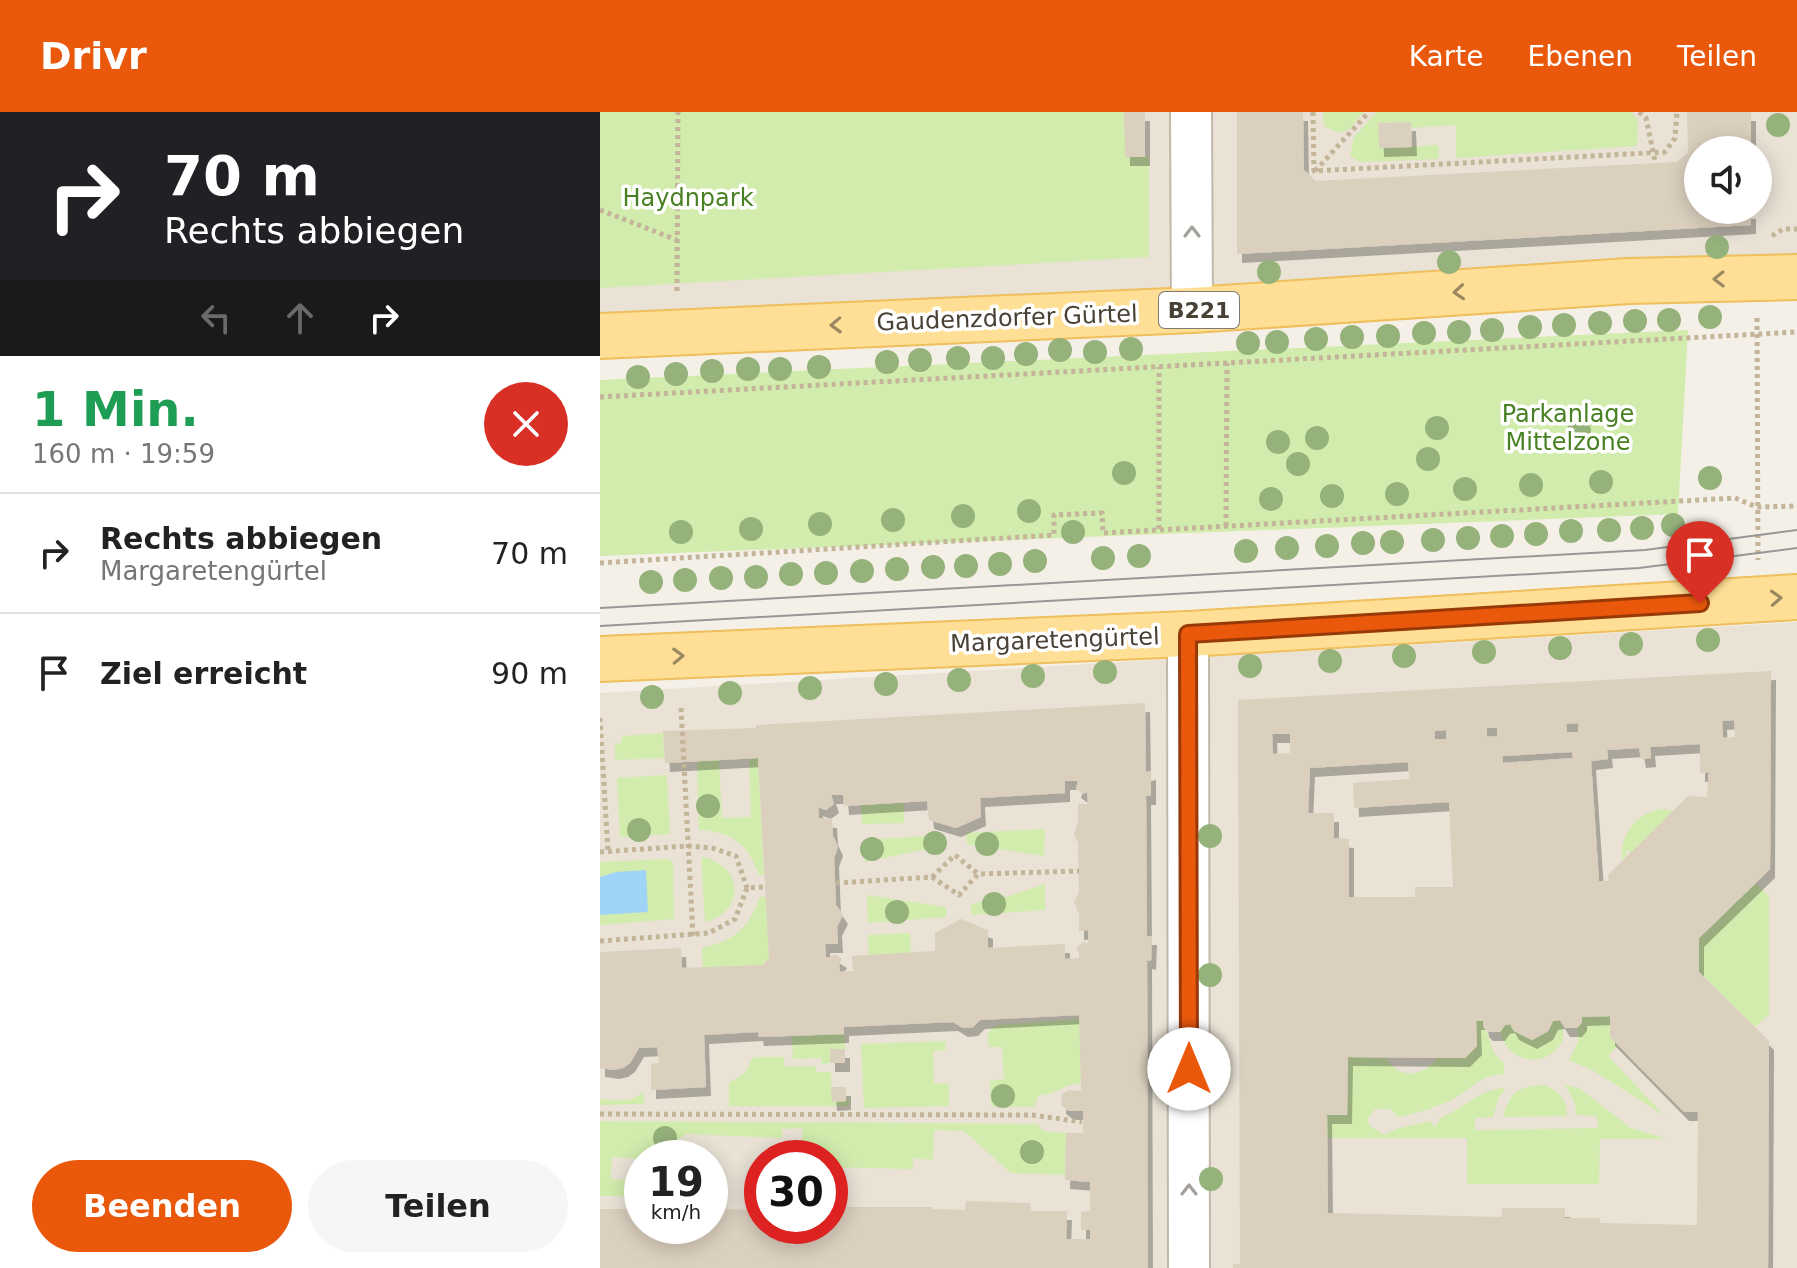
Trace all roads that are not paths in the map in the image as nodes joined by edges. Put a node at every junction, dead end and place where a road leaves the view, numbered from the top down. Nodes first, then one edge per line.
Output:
1 (1191, 112) edge
2 (1778, 278) edge
3 (1192, 310) junction
4 (600, 336) edge
5 (1778, 598) edge
6 (1188, 634) junction
7 (600, 659) edge
8 (1189, 1268) edge

3 -> 1 street
2 -> 3 main road, Gaudenzdorfer Gürtel / B221
3 -> 4 main road, Gaudenzdorfer Gürtel / B221
5 - 6 main road, Margaretengürtel
7 -> 6 main road, Margaretengürtel
8 -> 6 street

